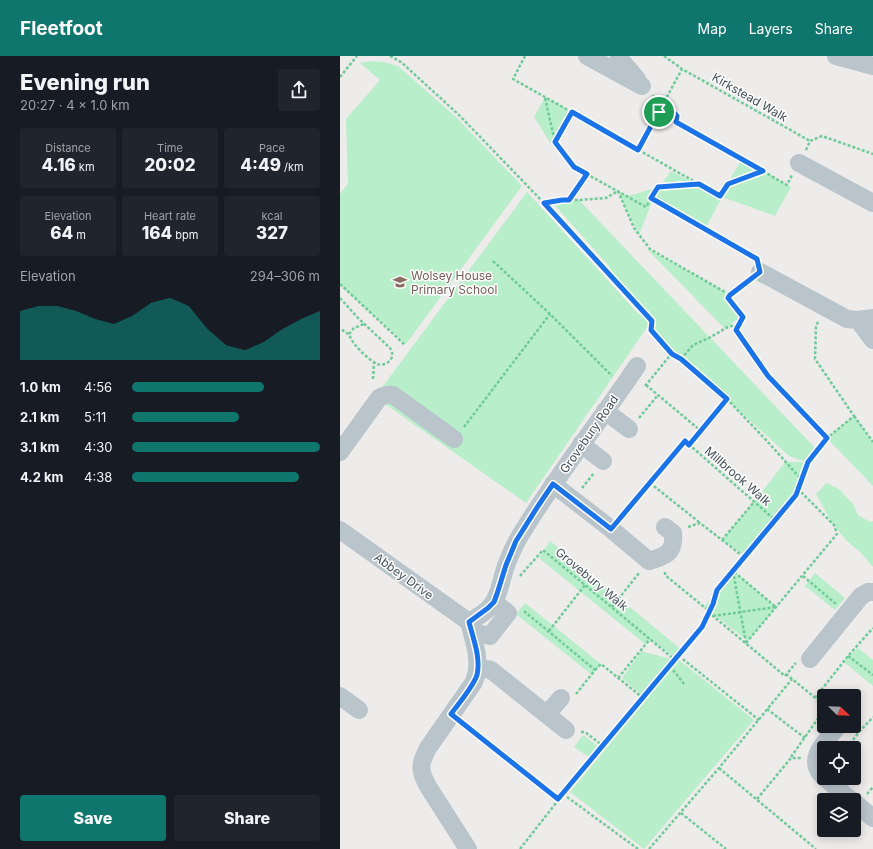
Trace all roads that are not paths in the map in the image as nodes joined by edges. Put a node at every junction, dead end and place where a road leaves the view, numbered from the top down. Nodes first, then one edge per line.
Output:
1 (587, 56) edge
2 (619, 56) edge
3 (836, 56) edge
4 (873, 66) edge
5 (799, 163) dead end
6 (873, 203) edge
7 (760, 272) road end
8 (865, 319) edge
9 (873, 340) edge
10 (637, 366) dead end
11 (605, 411) junction
12 (629, 430) road end
13 (454, 439) road end
14 (581, 444) junction
15 (340, 452) edge
16 (602, 461) road end
17 (553, 484) junction
18 (340, 530) edge
19 (669, 530) road end
20 (873, 592) edge
21 (497, 594) junction
22 (470, 627) junction
23 (810, 659) road end
24 (478, 668) junction
25 (340, 696) edge
26 (561, 698) road end
27 (360, 710) dead end
28 (547, 714) junction
29 (566, 730) road end
30 (839, 733) edge
31 (829, 741) edge
32 (817, 755) edge
33 (817, 768) edge
34 (833, 785) edge
35 (842, 793) edge
36 (861, 808) edge
37 (873, 818) edge
38 (468, 849) edge

1 - 2 street
3 - 4 street
5 - 6 street
7 - 8 street
8 - 9 street
10 - 11 street, Grovebury Road
11 - 12 street
11 - 14 street, Grovebury Road
13 - 15 street
14 - 16 street
14 - 17 street, Grovebury Road
17 - 19 street
17 - 21 street, Grovebury Road
18 - 22 street, Abbey Drive
20 - 23 street
21 - 22 street
21 - 22 street
22 - 24 street
24 - 28 street
24 - 38 street
25 - 27 street
26 - 28 street
28 - 29 street
30 - 31 street
32 - 33 street
34 - 35 street
36 - 37 street

